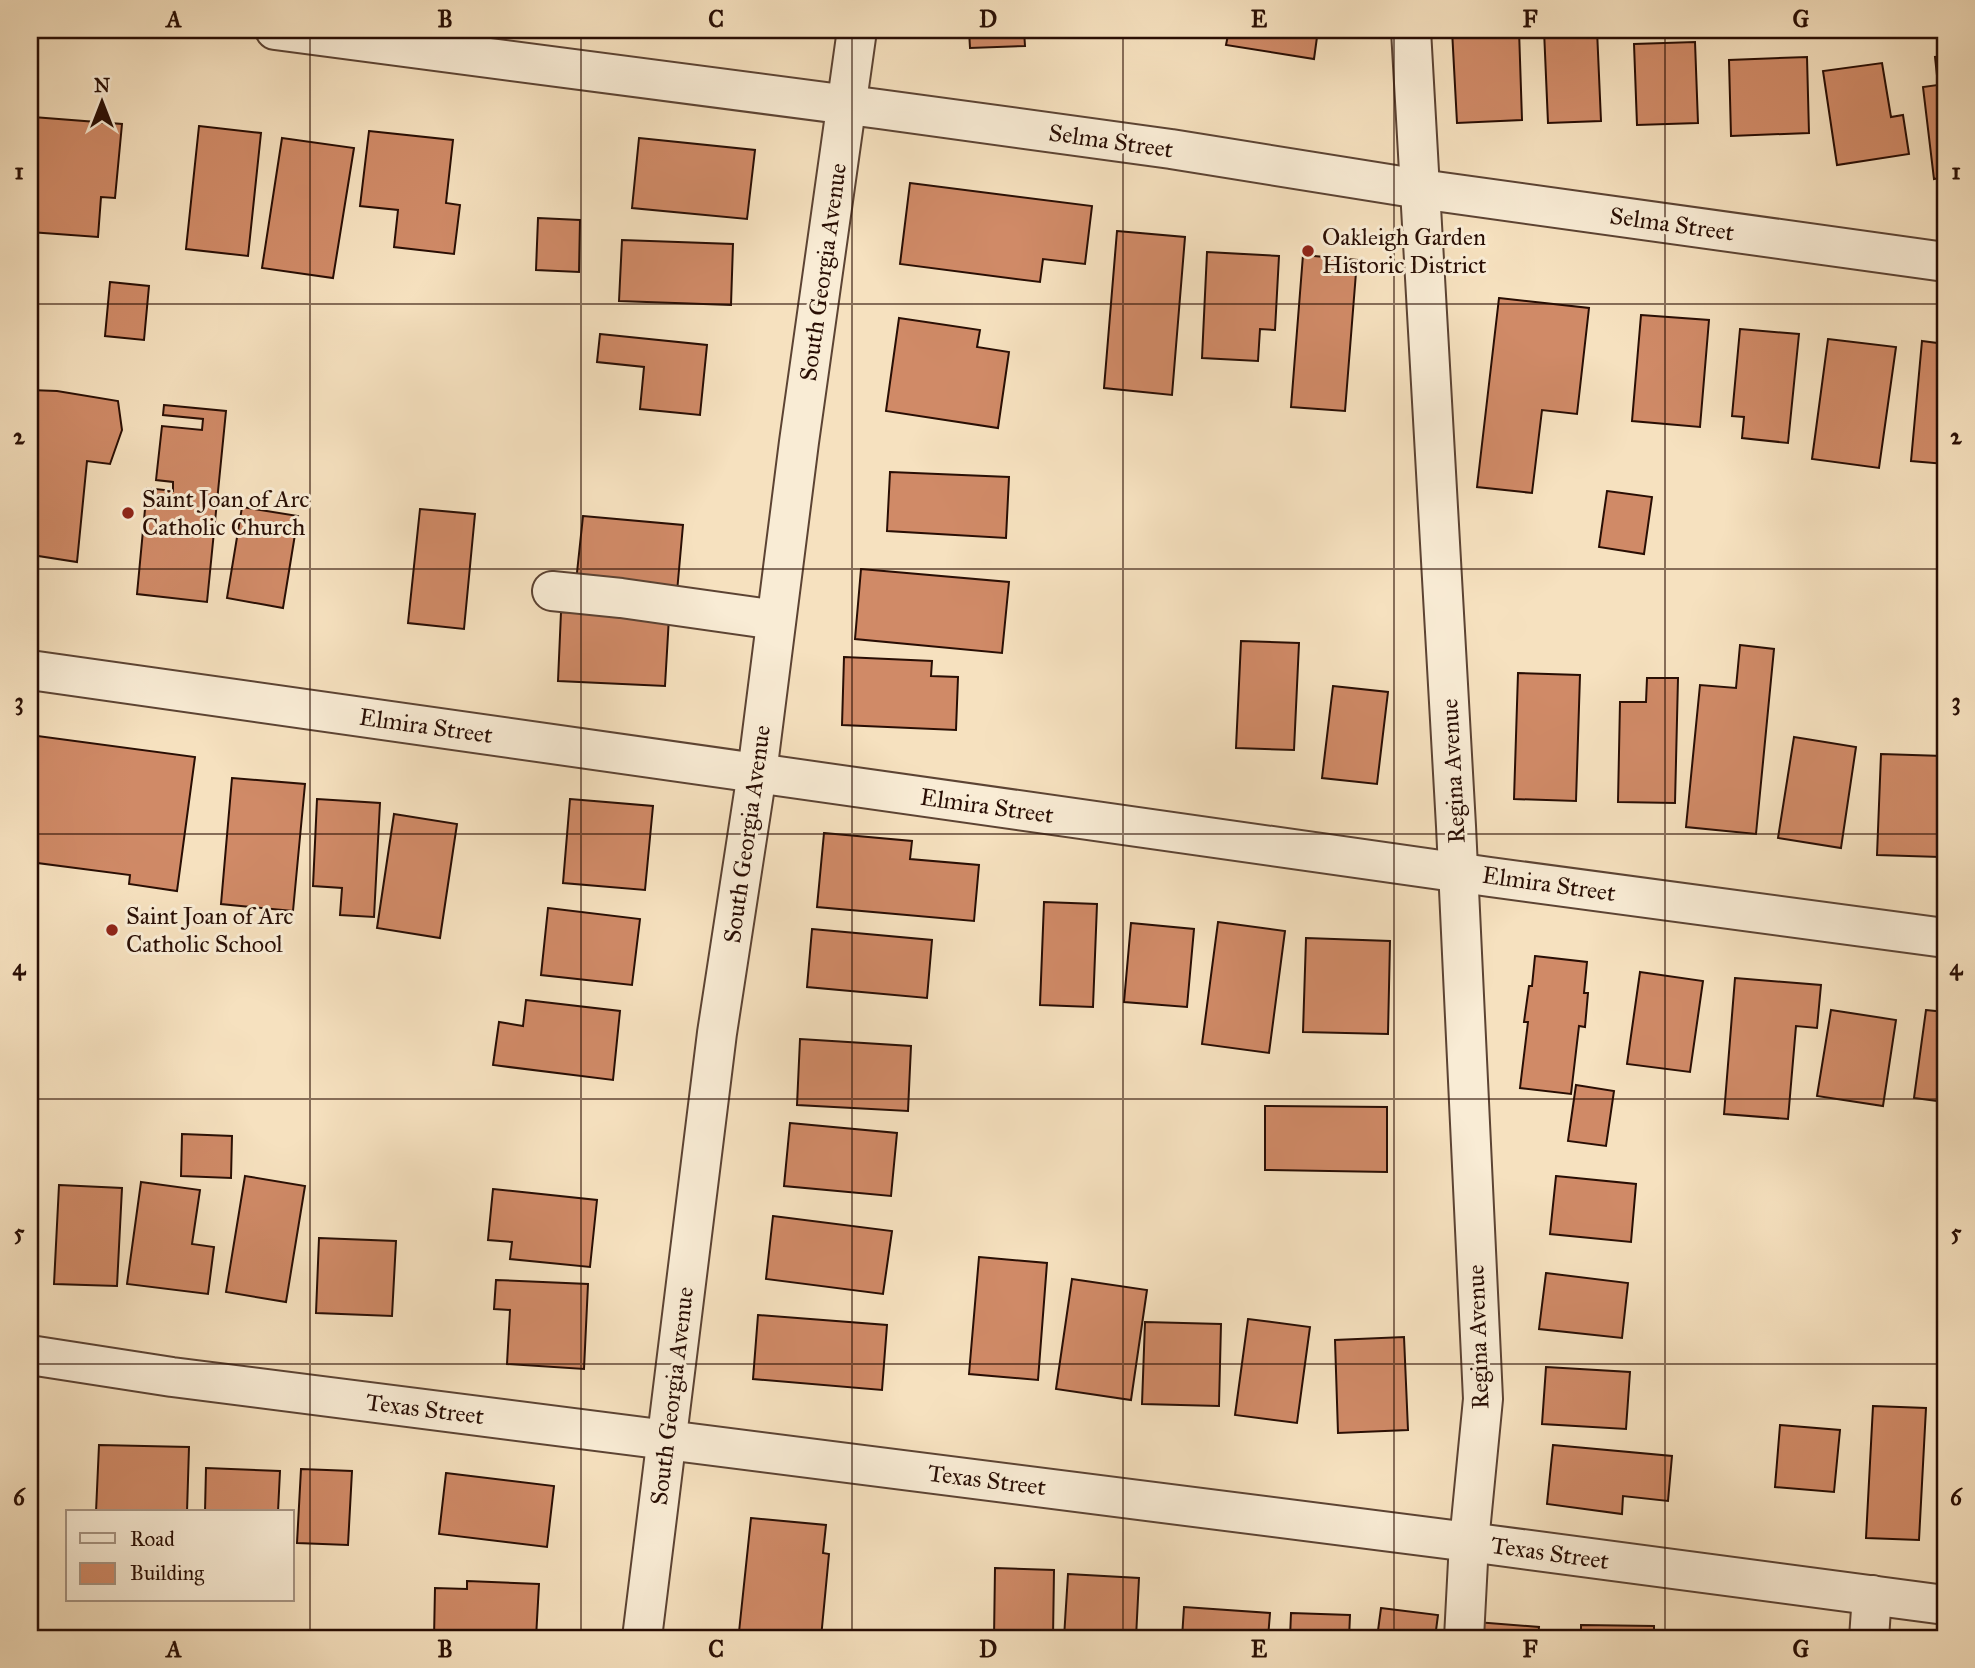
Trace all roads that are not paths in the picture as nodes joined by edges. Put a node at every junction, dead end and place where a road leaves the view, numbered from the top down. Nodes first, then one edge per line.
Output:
1 (275, 30) edge
2 (857, 30) edge
3 (1411, 30) edge
4 (847, 104) junction
5 (1420, 189) junction
6 (1945, 262) edge
7 (552, 591) dead end
8 (776, 620) junction
9 (30, 670) edge
10 (757, 773) junction
11 (1458, 872) junction
12 (1945, 938) edge
13 (30, 1355) edge
14 (667, 1439) junction
15 (1469, 1542) junction
16 (1872, 1595) junction
17 (1945, 1605) edge
18 (642, 1638) edge
19 (1464, 1638) edge
20 (1869, 1638) edge

1 - 4 street, Selma Street
2 - 4 street, South Georgia Avenue
3 - 5 street, Regina Avenue
4 - 5 street, Selma Street
4 - 8 street, South Georgia Avenue
5 - 6 street, Selma Street
5 - 11 street, Regina Avenue
7 - 8 street
8 - 10 street, South Georgia Avenue
9 - 10 street, Elmira Street
10 - 11 street, Elmira Street
10 - 14 street, South Georgia Avenue
11 - 12 street, Elmira Street
11 - 15 street, Regina Avenue
13 - 14 street, Texas Street
14 - 15 street, Texas Street
14 - 18 street, South Georgia Avenue
15 - 16 street, Texas Street
15 - 19 street, Regina Avenue
16 - 17 street, Texas Street
16 - 20 street

